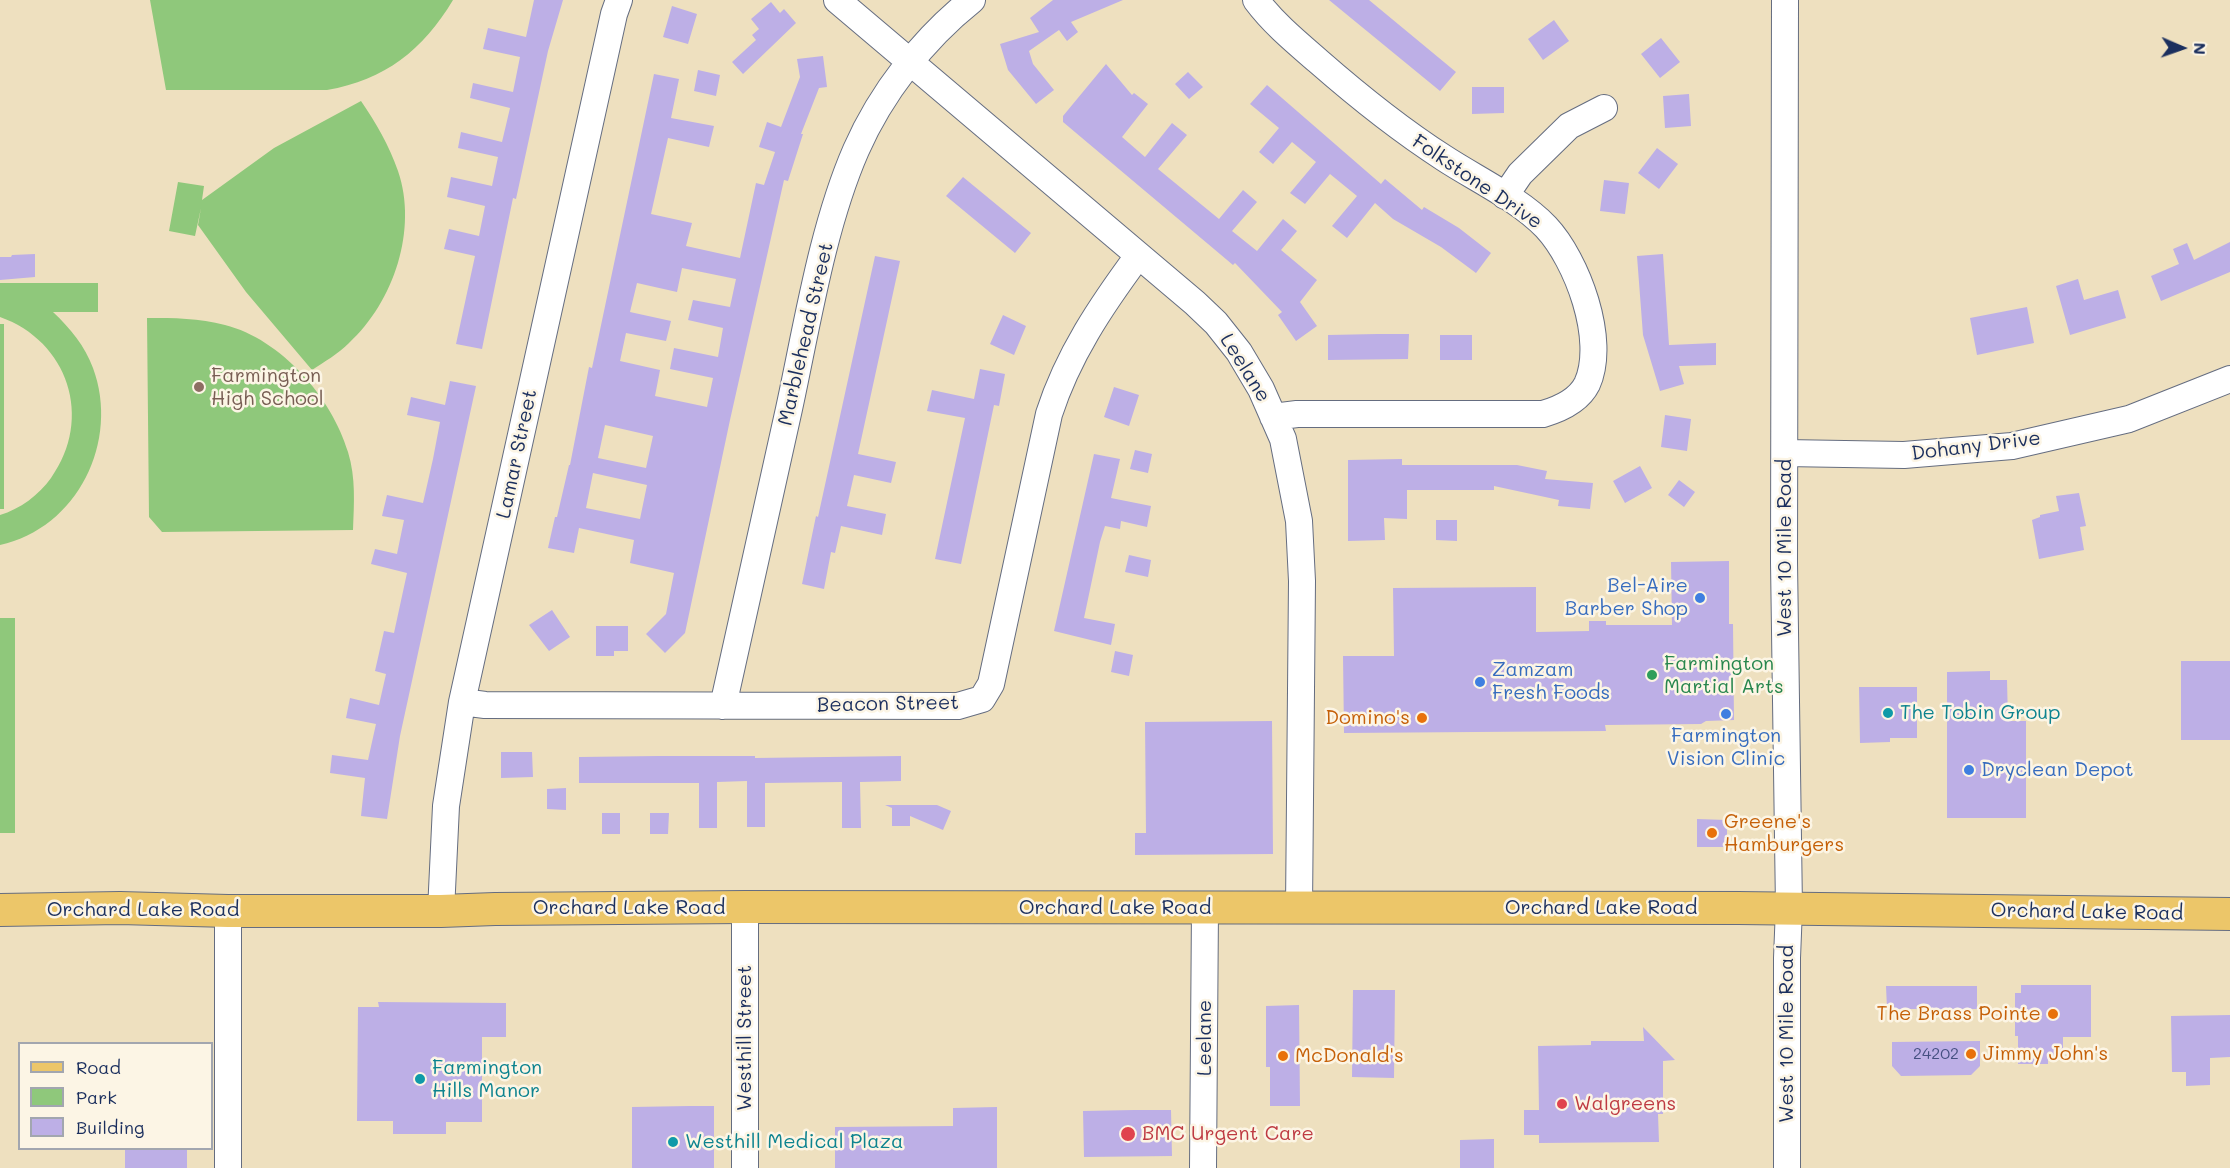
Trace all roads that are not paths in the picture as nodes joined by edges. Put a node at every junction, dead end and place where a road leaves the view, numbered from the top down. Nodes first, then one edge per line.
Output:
1 (619, 0) edge
2 (837, 0) edge
3 (972, 0) edge
4 (1256, 0) edge
5 (1785, 0) edge
6 (911, 62) junction
7 (1604, 108) dead end
8 (1505, 196) junction
9 (1138, 255) junction
10 (2230, 379) edge
11 (1273, 417) junction
12 (1785, 453) junction
13 (462, 702) junction
14 (723, 706) junction
15 (745, 908) junction
16 (1205, 908) junction
17 (1299, 908) junction
18 (1789, 908) junction
19 (0, 910) edge
20 (228, 911) junction
21 (441, 911) junction
22 (2230, 914) edge
23 (228, 1168) edge
24 (745, 1168) edge
25 (1203, 1168) edge
26 (1787, 1168) edge

1 - 13 street, Lamar Street
2 - 6 street, Leelane
3 - 6 street, Marblehead Street
4 - 8 street, Folkstone Drive
5 - 12 street, West 10 Mile Road
6 - 9 street, Leelane
6 - 14 street, Marblehead Street
7 - 8 street
8 - 11 street, Folkstone Drive
9 - 11 street, Leelane
9 - 14 street, Beacon Street
10 - 12 street, Dohany Drive
11 - 17 street, Leelane
12 - 18 street, West 10 Mile Road
13 - 14 street, Beacon Street
13 - 21 street, Lamar Street
15 - 16 main road, Orchard Lake Road
15 - 21 main road, Orchard Lake Road
15 - 24 street, Westhill Street
16 - 17 main road, Orchard Lake Road
16 - 25 street, Leelane
17 - 18 main road, Orchard Lake Road
18 - 22 main road, Orchard Lake Road
18 - 26 street, West 10 Mile Road
19 - 20 main road, Orchard Lake Road
20 - 21 main road, Orchard Lake Road
20 - 23 street

